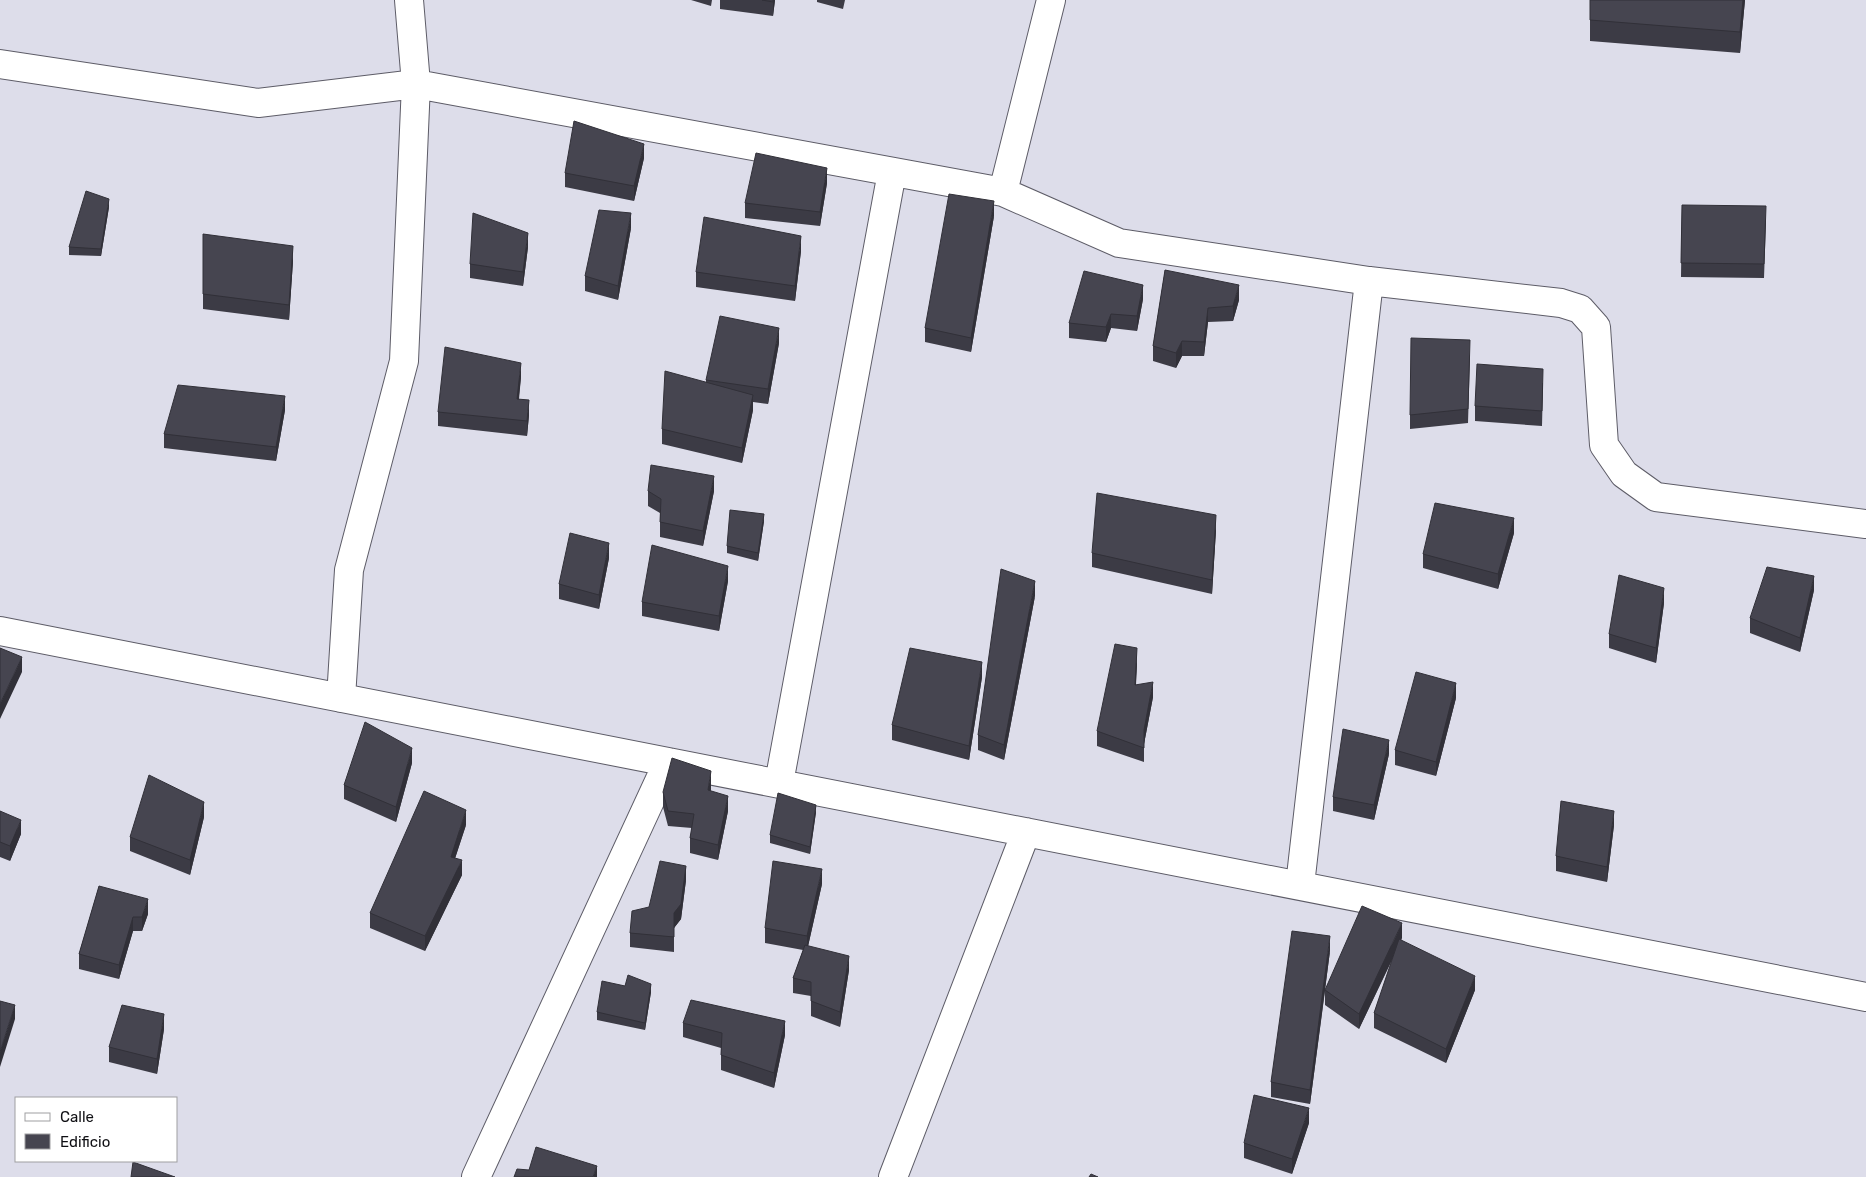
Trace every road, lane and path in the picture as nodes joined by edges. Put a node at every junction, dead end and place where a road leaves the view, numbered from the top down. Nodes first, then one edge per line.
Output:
1 (409, 0) edge
2 (1050, 0) edge
3 (0, 64) edge
4 (416, 84) junction
5 (892, 172) junction
6 (1003, 192) junction
7 (1370, 281) junction
8 (1866, 524) edge
9 (0, 631) edge
10 (341, 698) junction
11 (668, 762) junction
12 (779, 783) junction
13 (1026, 832) junction
14 (1300, 885) junction
15 (1866, 996) edge
16 (476, 1177) edge
17 (893, 1177) edge

1 - 4 street
2 - 6 street
3 - 4 street
4 - 5 street
4 - 10 street
5 - 6 street
5 - 12 street
6 - 7 street
7 - 8 street
7 - 14 street
9 - 10 street
10 - 11 street
11 - 12 street
11 - 16 street
12 - 13 street
13 - 14 street
13 - 17 street
14 - 15 street

